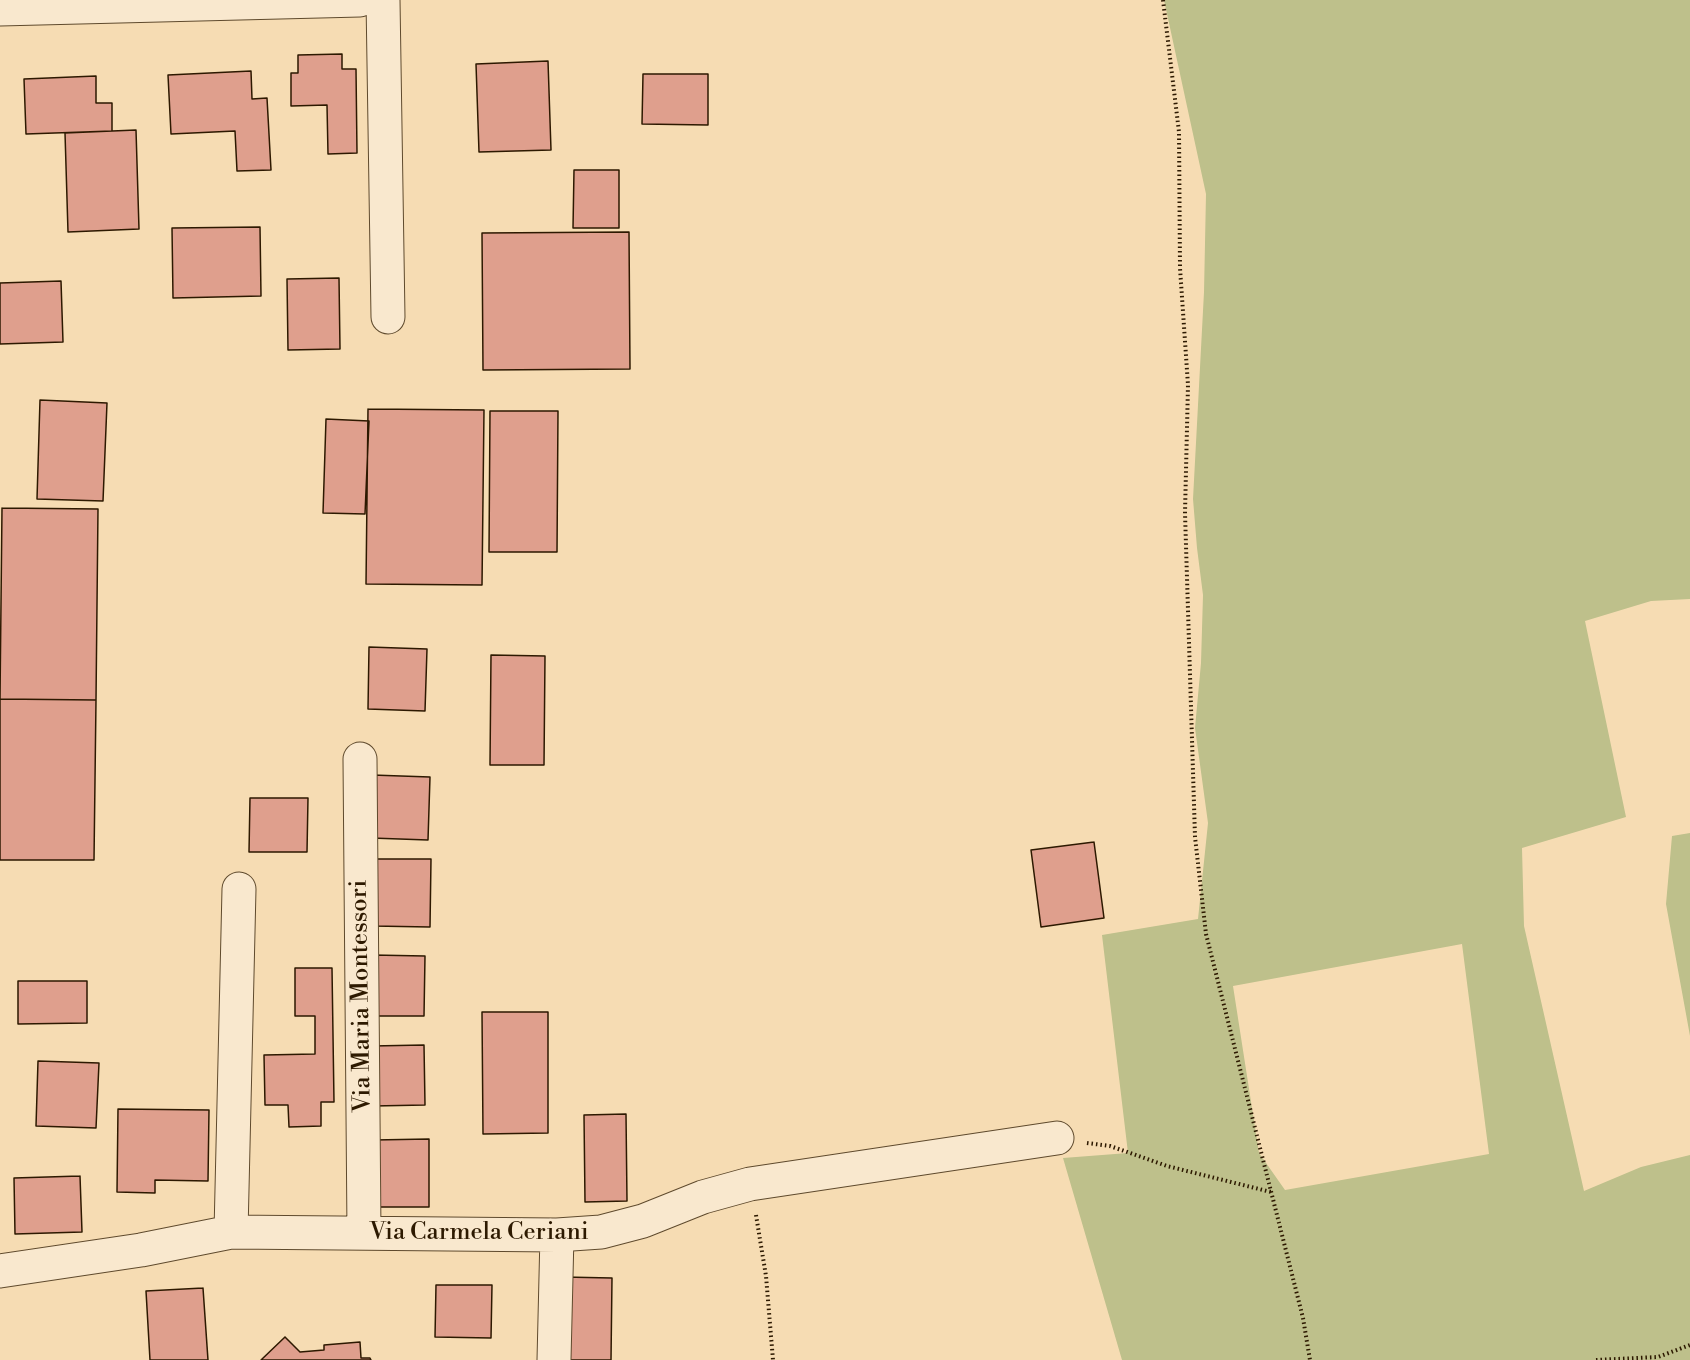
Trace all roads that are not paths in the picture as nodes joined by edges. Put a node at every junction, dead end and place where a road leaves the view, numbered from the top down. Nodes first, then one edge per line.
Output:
1 (360, 0) edge
2 (383, 0) edge
3 (0, 9) edge
4 (388, 317) dead end
5 (360, 759) dead end
6 (239, 889) dead end
7 (1057, 1138) road end
8 (231, 1232) junction
9 (364, 1233) junction
10 (557, 1235) junction
11 (0, 1271) edge
12 (554, 1360) edge

1 - 3 street
2 - 4 street
5 - 9 street, Via Maria Montessori
6 - 8 street
7 - 10 street, Via Carmela Ceriani
8 - 9 street, Via Carmela Ceriani
8 - 11 street, Via Carmela Ceriani
9 - 10 street, Via Carmela Ceriani
10 - 12 street

